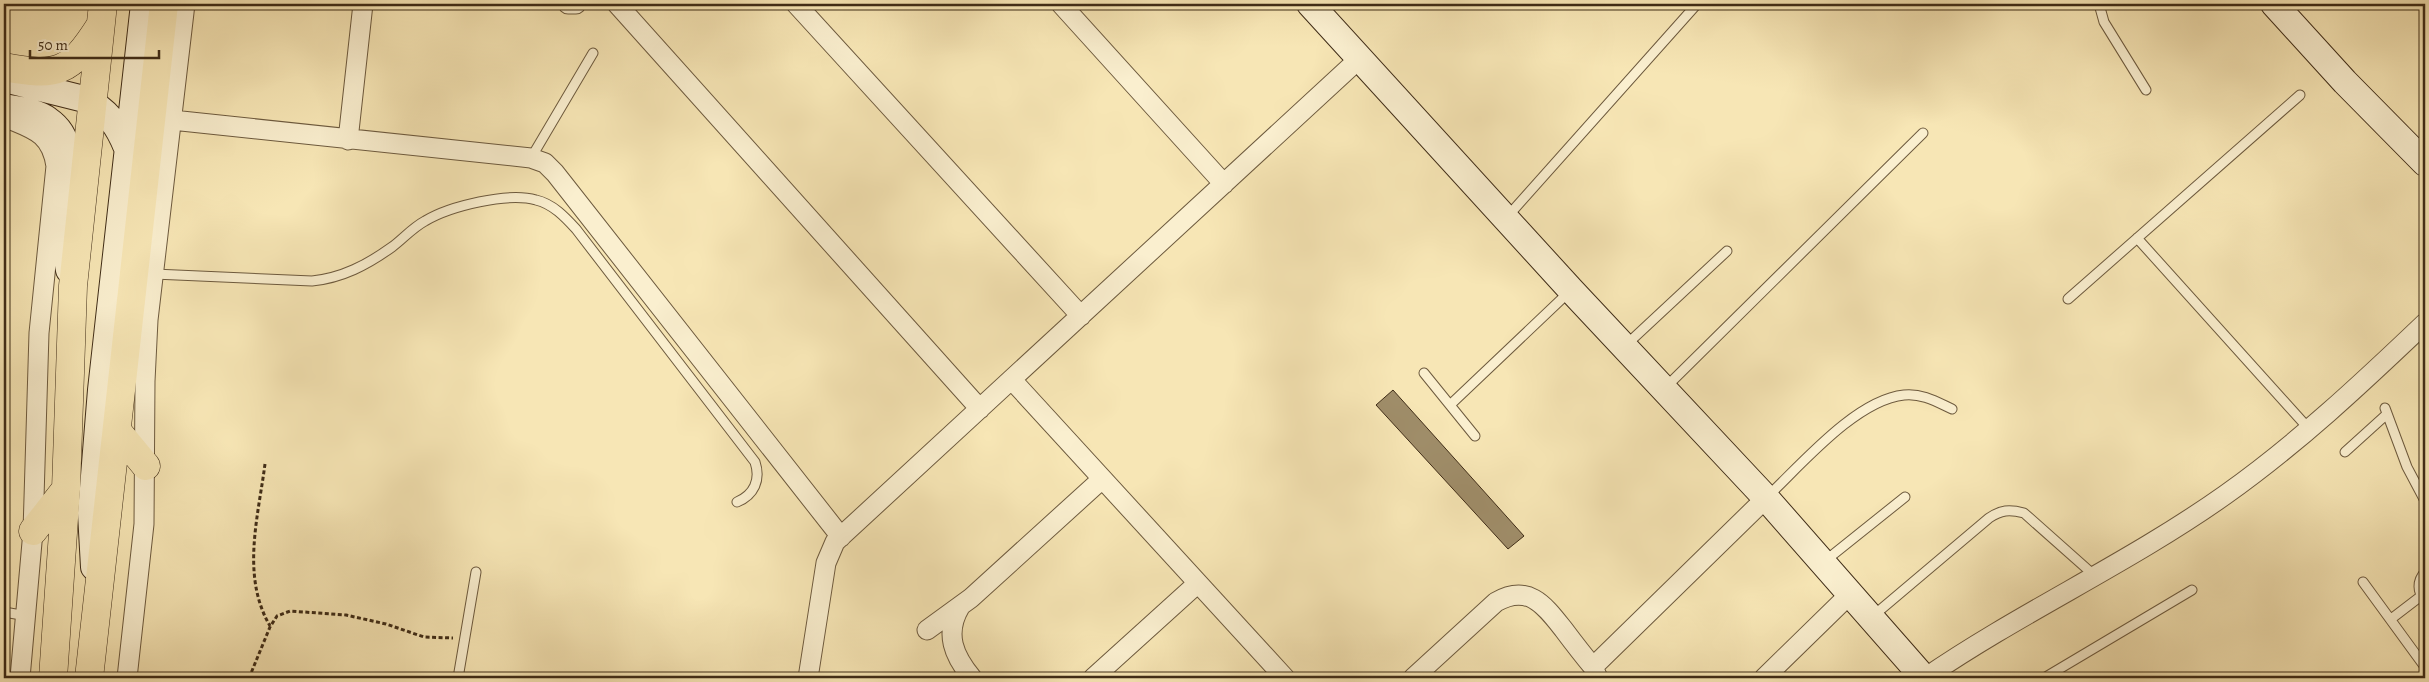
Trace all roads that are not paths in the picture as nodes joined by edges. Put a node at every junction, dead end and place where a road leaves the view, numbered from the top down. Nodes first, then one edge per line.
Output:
1 (144, 4) edge
2 (164, 4) edge
3 (185, 4) edge
4 (363, 4) edge
5 (568, 4) edge
6 (576, 4) edge
7 (617, 4) edge
8 (796, 4) edge
9 (1061, 4) edge
10 (1310, 4) edge
11 (1697, 4) edge
12 (2099, 4) edge
13 (2274, 4) edge
14 (102, 14) edge
15 (593, 53) dead end
16 (1360, 58) junction
17 (4, 67) edge
18 (4, 79) edge
19 (2146, 90) dead end
20 (2300, 95) dead end
21 (94, 104) junction
22 (4, 107) edge
23 (4, 117) edge
24 (172, 120) junction
25 (1923, 133) dead end
26 (348, 140) junction
27 (126, 148) junction
28 (532, 158) junction
29 (2425, 163) edge
30 (1224, 184) junction
31 (1506, 218) junction
32 (2137, 238) junction
33 (1728, 251) dead end
34 (154, 274) junction
35 (73, 286) junction
36 (1571, 290) junction
37 (2068, 299) dead end
38 (1081, 316) junction
39 (2425, 323) edge
40 (1625, 346) junction
41 (1424, 373) dead end
42 (1012, 380) junction
43 (1664, 389) junction
44 (1450, 406) junction
45 (980, 409) junction
46 (1952, 409) dead end
47 (2310, 430) junction
48 (118, 432) junction
49 (1475, 436) dead end
50 (2345, 452) dead end
51 (146, 466) junction
52 (1102, 479) junction
53 (66, 490) junction
54 (1905, 497) dead end
55 (1766, 498) junction
56 (2425, 501) edge
57 (736, 502) dead end
58 (33, 531) junction
59 (841, 537) junction
60 (1822, 563) junction
61 (476, 572) dead end
62 (2425, 572) edge
63 (2095, 576) junction
64 (2364, 582) dead end
65 (1198, 583) junction
66 (2192, 590) dead end
67 (1850, 594) junction
68 (2423, 598) edge
69 (99, 602) junction
70 (960, 607) junction
71 (4, 612) edge
72 (27, 616) junction
73 (1871, 618) junction
74 (2391, 619) junction
75 (927, 630) dead end
76 (2425, 667) edge
77 (1595, 673) edge
78 (20, 678) edge
79 (53, 678) edge
80 (89, 678) edge
81 (127, 678) edge
82 (458, 678) edge
83 (808, 678) edge
84 (972, 678) edge
85 (1093, 678) edge
86 (1285, 678) edge
87 (1413, 678) edge
88 (1764, 678) edge
89 (1924, 678) edge
90 (2044, 678) edge

1 - 27 street
2 - 48 main road
3 - 24 street
4 - 26 street
5 - 6 street
7 - 45 street
8 - 38 street
9 - 30 street
10 - 16 street
11 - 31 lane
12 - 19 lane
13 - 29 street
14 - 17 main road
14 - 21 main road
15 - 28 lane
16 - 30 street
16 - 31 street
18 - 21 street
20 - 32 lane
21 - 27 street
21 - 35 main road
22 - 35 street
23 - 58 street
24 - 26 street
24 - 34 street
25 - 43 lane
26 - 28 street
27 - 69 street
28 - 59 street
30 - 38 street
31 - 36 street
32 - 37 lane
32 - 47 lane
33 - 40 lane
34 - 51 street
34 - 57 lane
35 - 53 main road
36 - 40 street
36 - 44 lane
38 - 42 street
39 - 47 street
40 - 43 street
41 - 44 lane
42 - 45 street
42 - 52 street
43 - 55 street
44 - 49 lane
45 - 59 street
46 - 55 lane
47 - 63 street
48 - 51 main road
48 - 69 main road
50 - 56 lane
51 - 81 street
52 - 65 street
52 - 70 street
53 - 58 main road
53 - 79 main road
54 - 60 lane
55 - 60 street
55 - 77 street
58 - 72 street
59 - 83 street
60 - 67 street
61 - 82 lane
62 - 68 lane
63 - 73 lane
63 - 89 street
64 - 74 lane
65 - 85 street
65 - 86 street
66 - 90 lane
67 - 73 street
67 - 88 street
68 - 74 lane
69 - 80 main road
70 - 75 street
70 - 84 street
71 - 72 lane
72 - 78 street
73 - 89 street
74 - 76 lane
77 - 87 street

